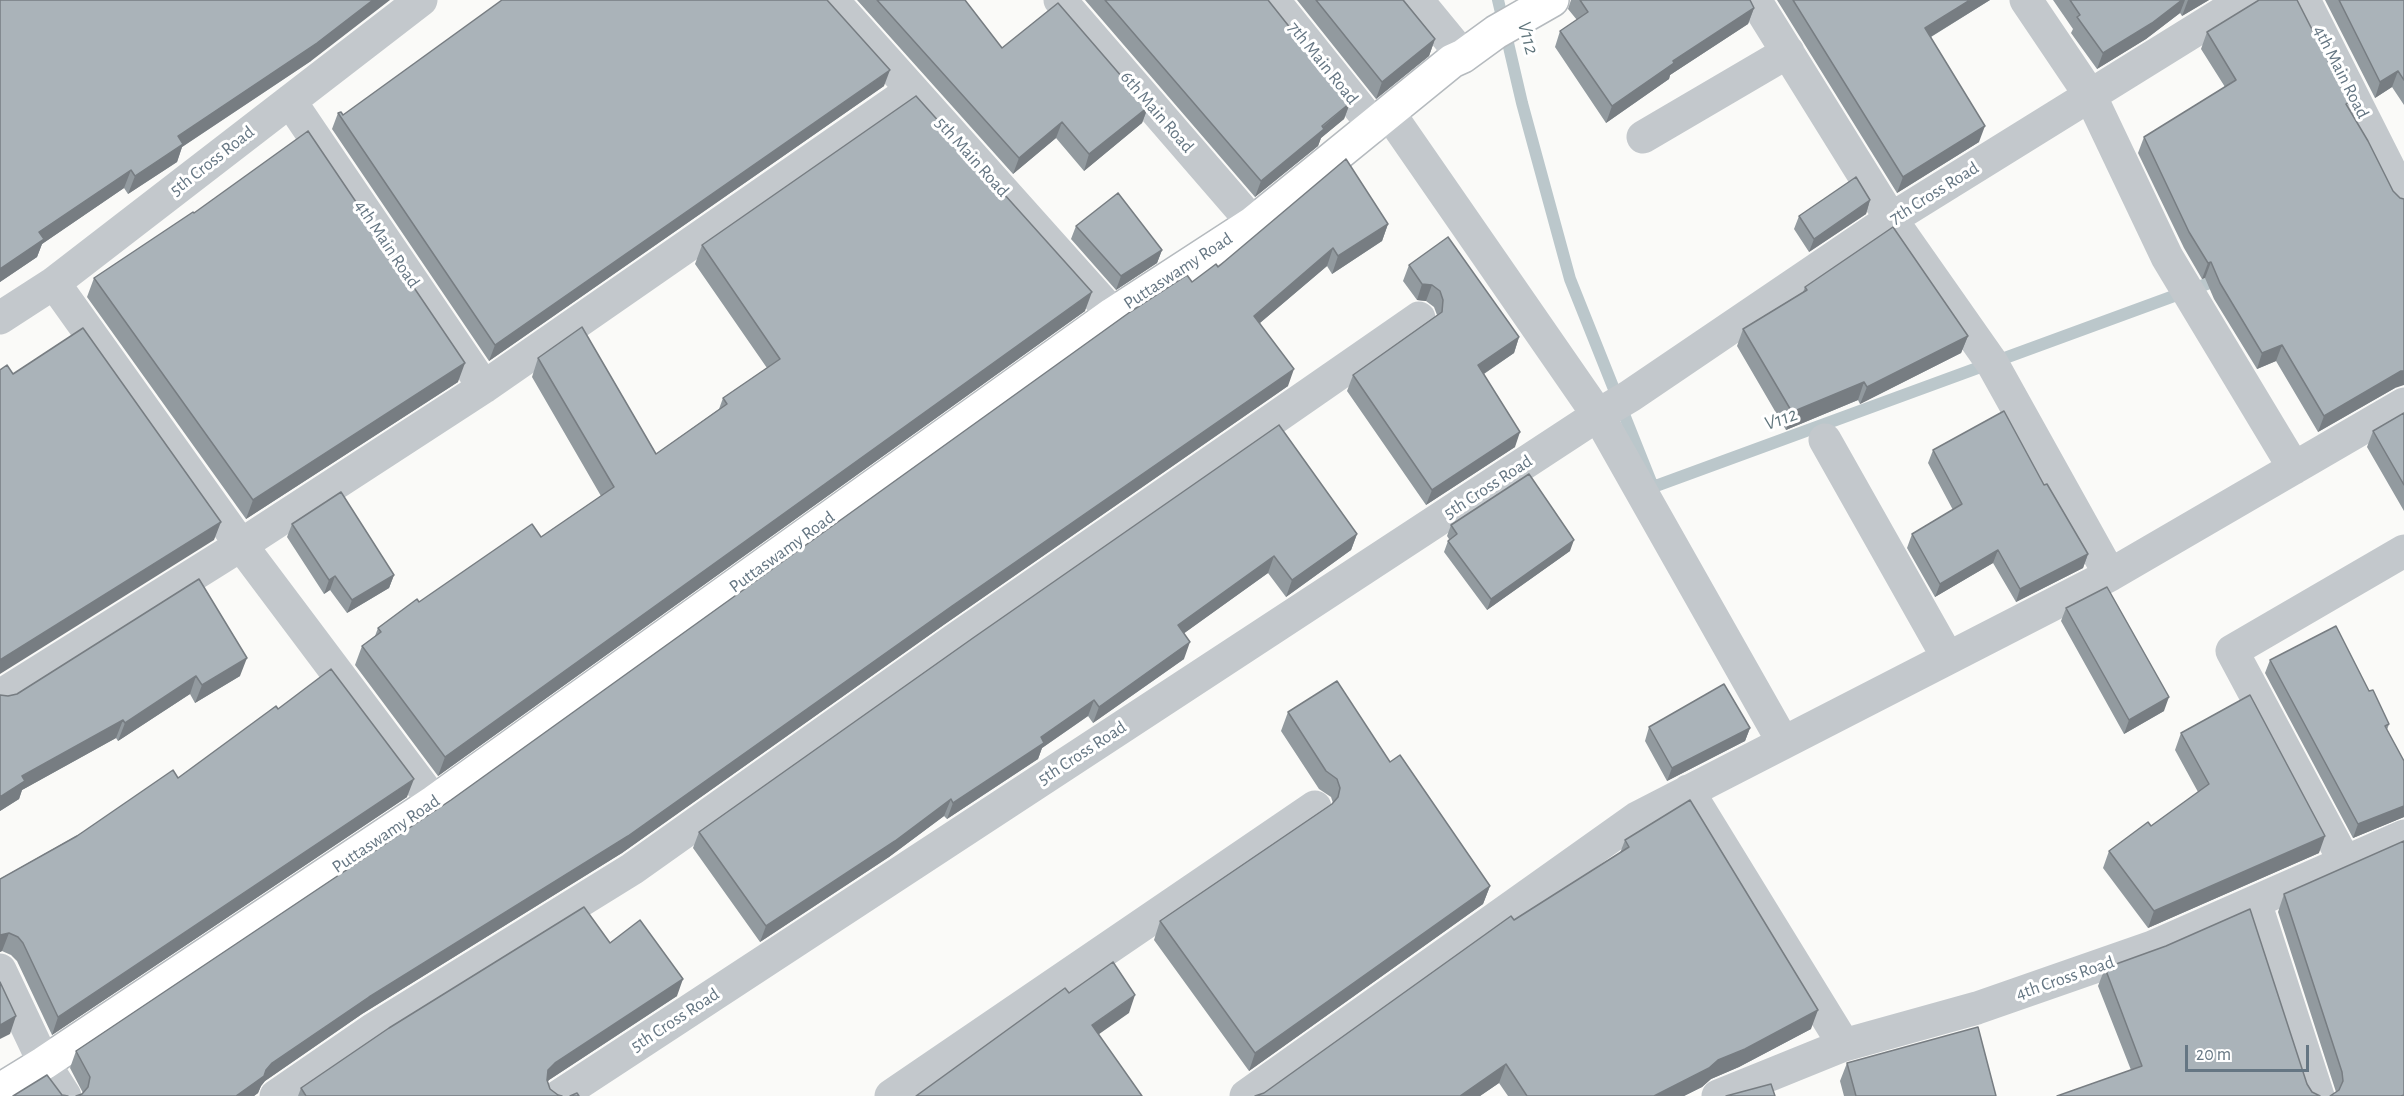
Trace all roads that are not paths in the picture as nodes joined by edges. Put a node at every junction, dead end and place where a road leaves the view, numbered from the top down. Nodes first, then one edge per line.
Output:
1 (421, 0) edge
2 (832, 0) edge
3 (1060, 0) edge
4 (1273, 0) edge
5 (1416, 0) edge
6 (1755, 0) edge
7 (2026, 0) edge
8 (2244, 0) edge
9 (2304, 0) edge
10 (1549, 2) edge
11 (1788, 52) junction
12 (1463, 56) junction
13 (912, 90) junction
14 (2090, 95) junction
15 (290, 101) junction
16 (1381, 119) junction
17 (1643, 136) dead end
18 (2404, 198) edge
19 (1892, 219) junction
20 (1252, 223) junction
21 (54, 283) junction
22 (1113, 314) junction
23 (0, 318) edge
24 (1419, 318) dead end
25 (484, 387) junction
26 (2404, 404) edge
27 (1611, 407) junction
28 (1825, 440) dead end
29 (2294, 468) junction
30 (241, 546) junction
31 (2404, 551) edge
32 (2110, 575) junction
33 (1948, 658) junction
34 (0, 696) edge
35 (1783, 742) junction
36 (1688, 791) junction
37 (434, 802) junction
38 (1315, 807) dead end
39 (2404, 836) edge
40 (2345, 862) junction
41 (2255, 902) junction
42 (0, 970) edge
43 (1844, 1046) junction
44 (44, 1063) junction
45 (0, 1090) edge
46 (65, 1096) edge
47 (276, 1096) edge
48 (559, 1096) edge
49 (891, 1096) edge
50 (1246, 1096) edge
51 (1718, 1096) edge
52 (2318, 1096) edge

1 - 15 street, 5th Cross Road
2 - 13 street, 5th Main Road
3 - 20 street, 6th Main Road
4 - 16 street, 7th Main Road
5 - 12 street
6 - 11 street
7 - 14 street
8 - 14 street, 7th Cross Road
9 - 18 street, 4th Main Road
10 - 12 main road, Puttaswamy Road
11 - 17 street
11 - 19 street
12 - 16 main road, Puttaswamy Road
13 - 22 street, 5th Main Road
13 - 25 street
14 - 19 street, 7th Cross Road
14 - 29 street
15 - 21 street, 5th Cross Road
15 - 25 street, 4th Main Road
16 - 20 main road, Puttaswamy Road
16 - 27 street, 7th Main Road
19 - 27 street, 7th Cross Road
19 - 32 street
20 - 22 main road, Puttaswamy Road
21 - 23 street, 5th Cross Road
21 - 30 street
22 - 37 main road, Puttaswamy Road
24 - 47 street
25 - 30 street
26 - 29 street
27 - 35 street, 7th Main Road
27 - 48 street, 5th Cross Road
28 - 33 street
29 - 32 street
30 - 34 street
30 - 37 street
31 - 40 street
32 - 33 street
33 - 35 street
35 - 36 street
36 - 43 street
36 - 50 street
37 - 44 main road, Puttaswamy Road
38 - 49 street
39 - 40 street, 4th Cross Road
40 - 41 street, 4th Cross Road
41 - 43 street, 4th Cross Road
41 - 52 street
42 - 44 street
43 - 51 street, 4th Cross Road
44 - 45 main road, Puttaswamy Road
44 - 46 street

